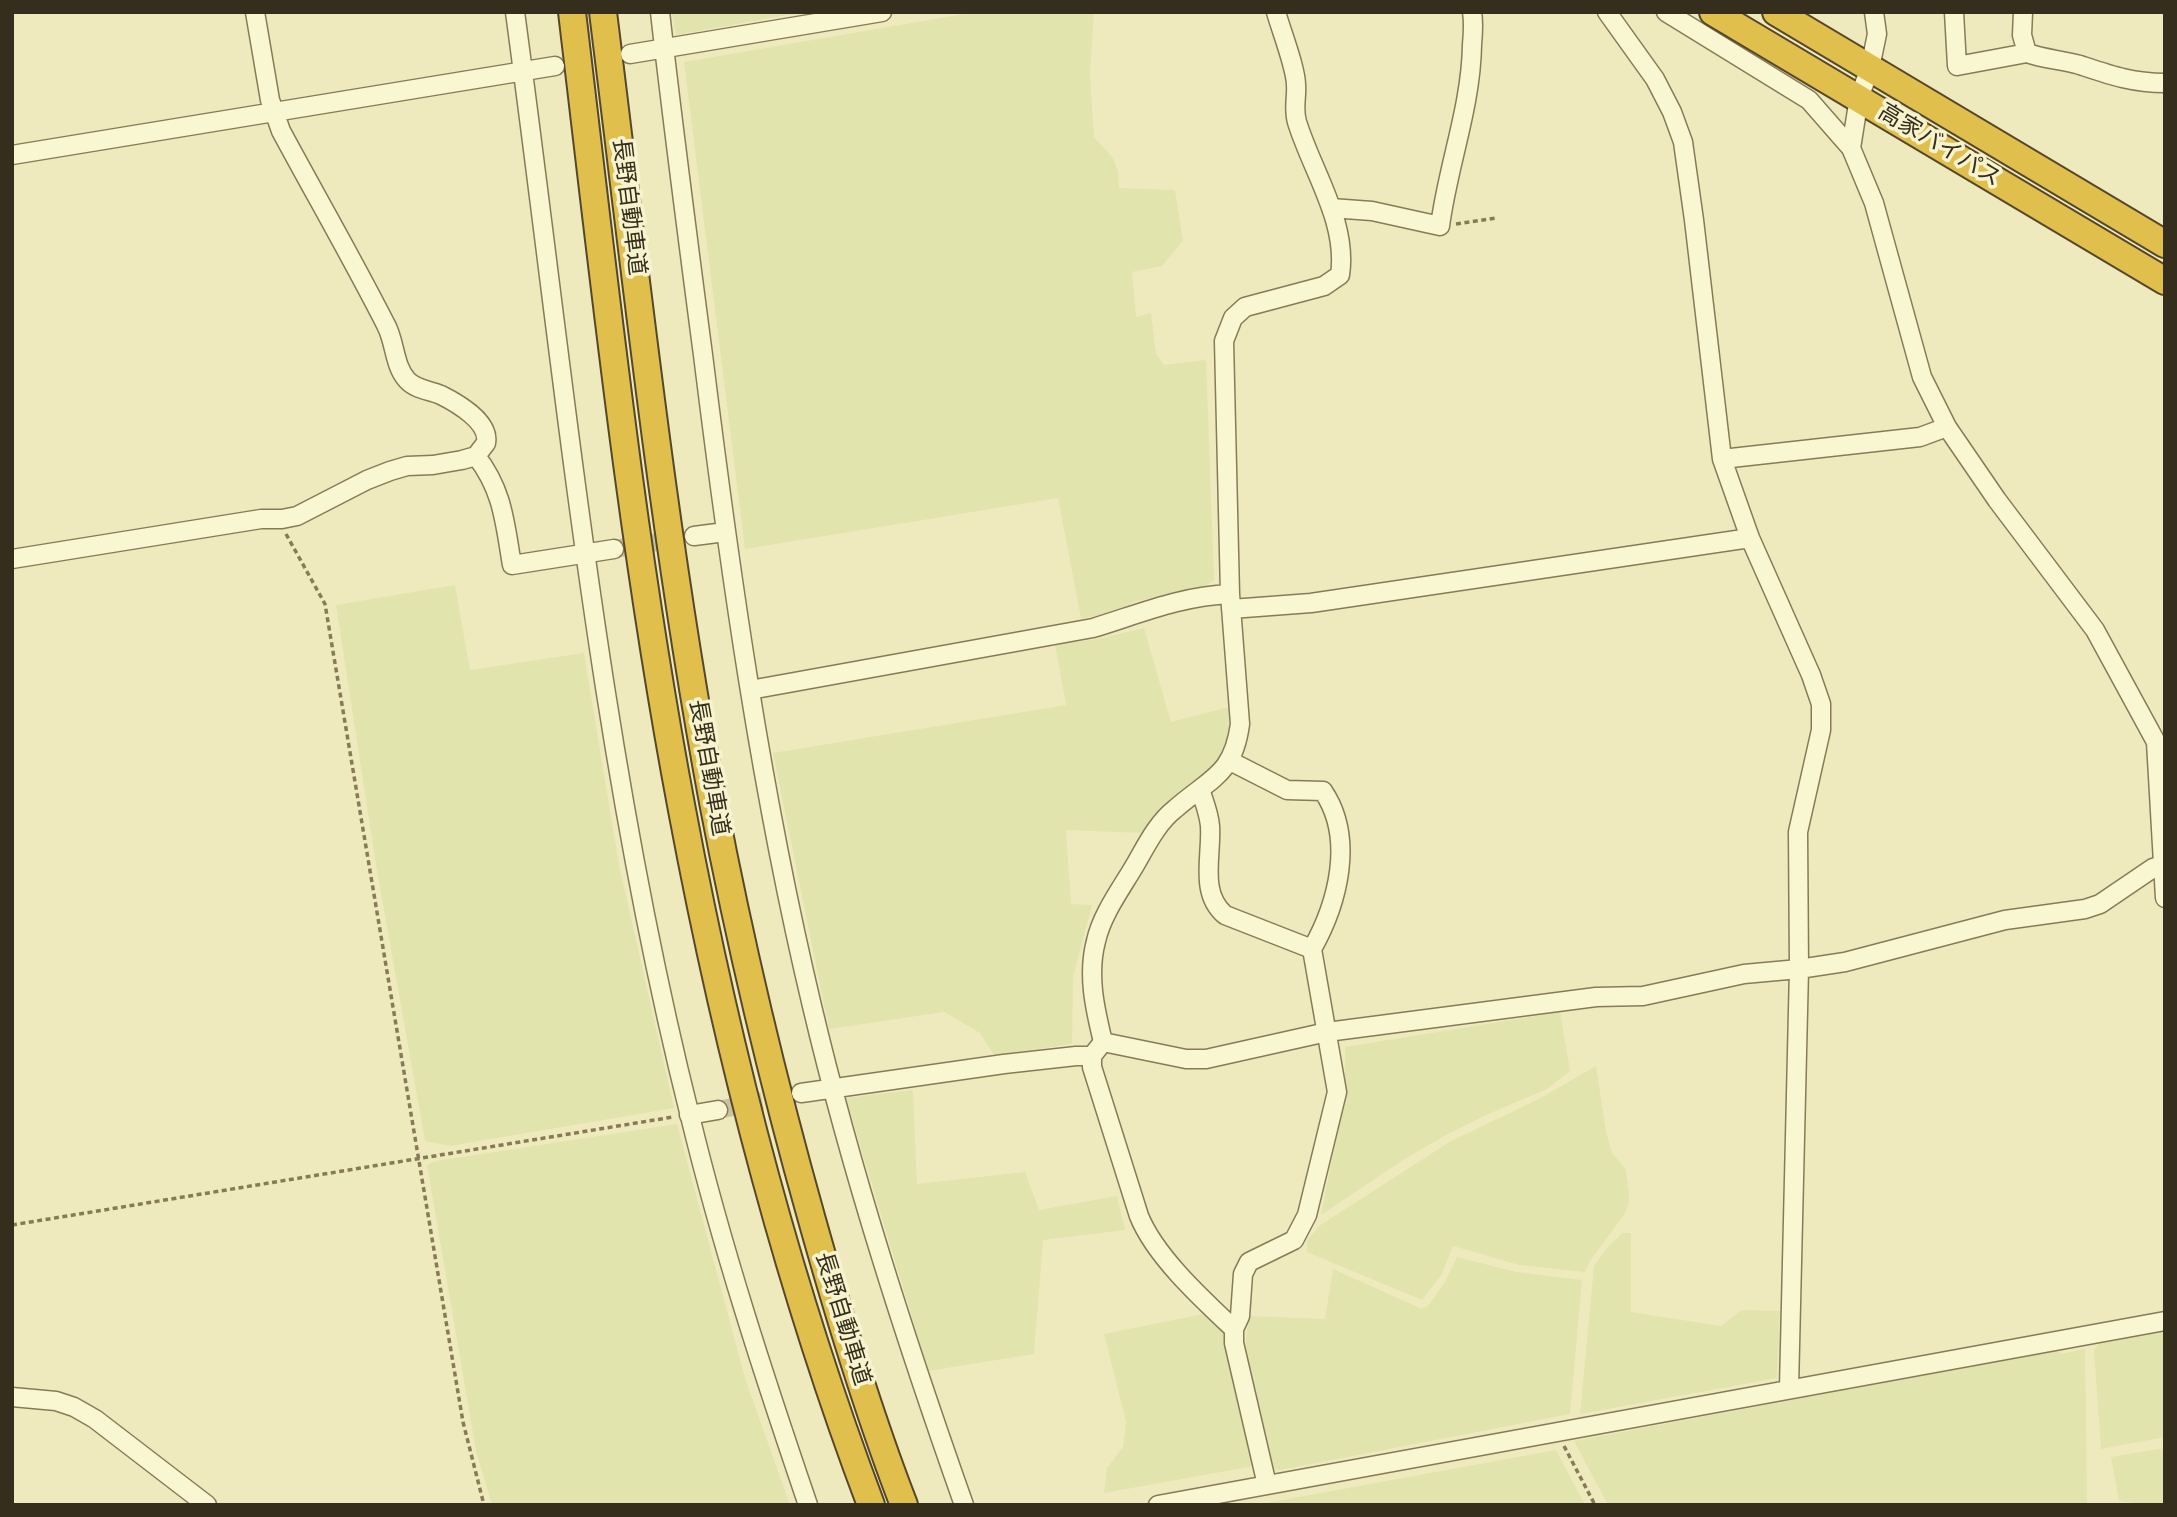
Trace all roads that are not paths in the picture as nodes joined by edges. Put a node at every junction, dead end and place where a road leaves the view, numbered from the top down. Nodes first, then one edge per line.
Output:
1 (255, 12) edge
2 (515, 12) edge
3 (572, 12) edge
4 (603, 12) edge
5 (660, 12) edge
6 (882, 12) edge
7 (1276, 12) edge
8 (1472, 12) edge
9 (1607, 12) edge
10 (1665, 12) edge
11 (1713, 12) edge
12 (1776, 12) edge
13 (1874, 12) edge
14 (1954, 12) edge
15 (2023, 12) edge
16 (664, 49) junction
17 (2027, 53) junction
18 (630, 54) dead end
19 (555, 66) dead end
20 (1870, 68) junction
21 (521, 72) junction
22 (2165, 83) edge
23 (1859, 98) junction
24 (273, 112) junction
25 (1851, 148) junction
26 (12, 155) edge
27 (1331, 208) junction
28 (2165, 244) edge
29 (2165, 281) edge
30 (1947, 427) junction
31 (476, 456) junction
32 (1722, 458) junction
33 (725, 532) junction
34 (694, 536) tunnel mouth
35 (1750, 538) junction
36 (614, 548) tunnel mouth
37 (584, 555) junction
38 (12, 559) edge
39 (1231, 602) junction
40 (750, 690) junction
41 (2160, 748) edge
42 (1230, 761) junction
43 (1200, 789) junction
44 (2162, 865) junction
45 (2165, 898) edge
46 (1312, 949) junction
47 (1799, 969) junction
48 (1327, 1032) junction
49 (1097, 1049) junction
50 (832, 1087) junction
51 (801, 1093) tunnel mouth
52 (718, 1110) tunnel mouth
53 (689, 1115) junction
54 (2165, 1321) edge
55 (1234, 1329) junction
56 (1789, 1388) junction
57 (12, 1397) edge
58 (1267, 1485) junction
59 (207, 1505) edge
60 (808, 1505) edge
61 (871, 1505) edge
62 (904, 1505) edge
63 (964, 1505) edge
64 (1158, 1505) edge

1 - 24 street
2 - 21 street
3 - 61 highway, 長野自動車道
4 - 62 highway, 長野自動車道
5 - 16 street
6 - 16 street
7 - 27 street
8 - 27 street
9 - 32 street
10 - 25 street
11 - 23 highway, 高家バイパス
12 - 20 highway, 高家バイパス
13 - 20 street
14 - 17 street
15 - 17 street
16 - 18 street
16 - 33 street
17 - 22 street
19 - 21 street
20 - 23 street
20 - 28 highway, 高家バイパス
21 - 24 street
21 - 37 street
23 - 25 street
23 - 29 highway, 高家バイパス
24 - 26 street
24 - 31 street
25 - 30 street
27 - 39 street
30 - 32 street
30 - 41 street
31 - 37 street
31 - 38 street
32 - 35 street
33 - 34 street
33 - 40 street
35 - 39 street
35 - 47 street
36 - 37 street
37 - 53 street
39 - 40 street
39 - 42 street
40 - 50 street
41 - 44 street
42 - 43 street
42 - 46 street
43 - 46 street
43 - 49 street
44 - 45 street
44 - 47 street
46 - 48 street
47 - 48 street
47 - 56 street
48 - 49 street
48 - 55 street
49 - 50 street
49 - 55 street
50 - 51 street
50 - 63 street
52 - 53 street
53 - 60 street
54 - 56 street
55 - 58 street
56 - 58 street
57 - 59 street
58 - 64 street

